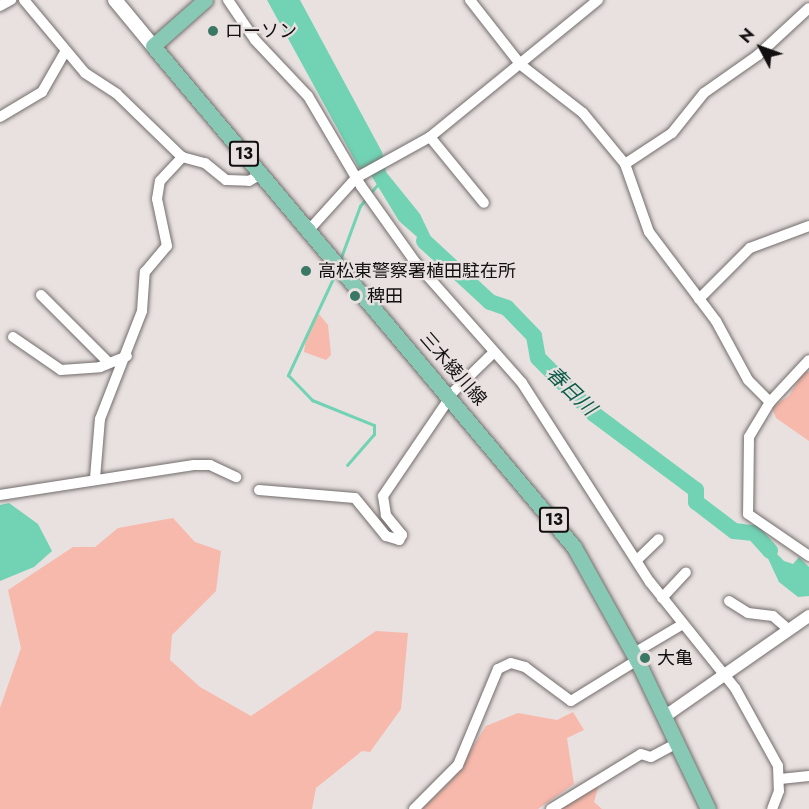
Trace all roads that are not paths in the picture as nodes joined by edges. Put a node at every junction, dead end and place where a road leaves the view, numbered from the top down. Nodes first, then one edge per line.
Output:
1 (11, 0) edge
2 (24, 0) edge
3 (115, 0) edge
4 (205, 0) edge
5 (228, 0) edge
6 (470, 0) edge
7 (598, 0) edge
8 (0, 6) edge
9 (809, 8) edge
10 (153, 46) junction
11 (64, 52) junction
12 (521, 65) junction
13 (0, 117) edge
14 (430, 137) junction
15 (182, 157) junction
16 (625, 164) junction
17 (261, 174) junction
18 (358, 177) junction
19 (484, 202) dead end
20 (809, 226) edge
21 (308, 231) junction
22 (41, 295) dead end
23 (699, 299) junction
24 (13, 337) dead end
25 (493, 353) junction
26 (127, 356) junction
27 (809, 360) edge
28 (109, 363) junction
29 (451, 396) junction
30 (770, 402) junction
31 (236, 477) dead end
32 (96, 478) junction
33 (259, 490) dead end
34 (0, 495) edge
35 (659, 538) dead end
36 (809, 556) edge
37 (637, 560) junction
38 (686, 572) dead end
39 (662, 598) junction
40 (729, 601) dead end
41 (809, 616) edge
42 (683, 624) junction
43 (789, 630) junction
44 (636, 657) junction
45 (724, 674) junction
46 (664, 717) junction
47 (677, 743) junction
48 (807, 775) edge
49 (780, 779) junction
50 (414, 809) edge
51 (552, 809) edge
52 (708, 809) edge
53 (772, 809) edge

1 - 8 street
2 - 11 street
3 - 10 main road
4 - 10 main road
5 - 18 street
6 - 12 street
7 - 12 street
9 - 16 street
10 - 17 main road, 三木綾川線 / 13
11 - 13 street
11 - 15 street
12 - 14 street
12 - 16 street
14 - 18 street
14 - 19 street
15 - 17 street
15 - 26 street
16 - 23 street
17 - 21 main road, 三木綾川線 / 13
18 - 21 street
18 - 25 street
20 - 23 street
21 - 29 main road, 三木綾川線 / 13
22 - 28 street
23 - 30 street
24 - 28 street
25 - 29 street
25 - 37 street
26 - 28 street
26 - 32 street
27 - 30 street
29 - 33 street
29 - 44 main road, 三木綾川線 / 13
30 - 36 street
31 - 32 street
32 - 34 street
35 - 37 street
37 - 39 street
38 - 39 street
39 - 42 street
40 - 43 street
41 - 43 street
42 - 44 street
42 - 45 street
43 - 45 street
44 - 46 main road, 三木綾川線 / 13
44 - 50 street
45 - 46 street
45 - 49 street
46 - 47 main road, 三木綾川線 / 13
47 - 51 street
47 - 52 main road, 三木綾川線 / 13
48 - 49 street
49 - 53 street

